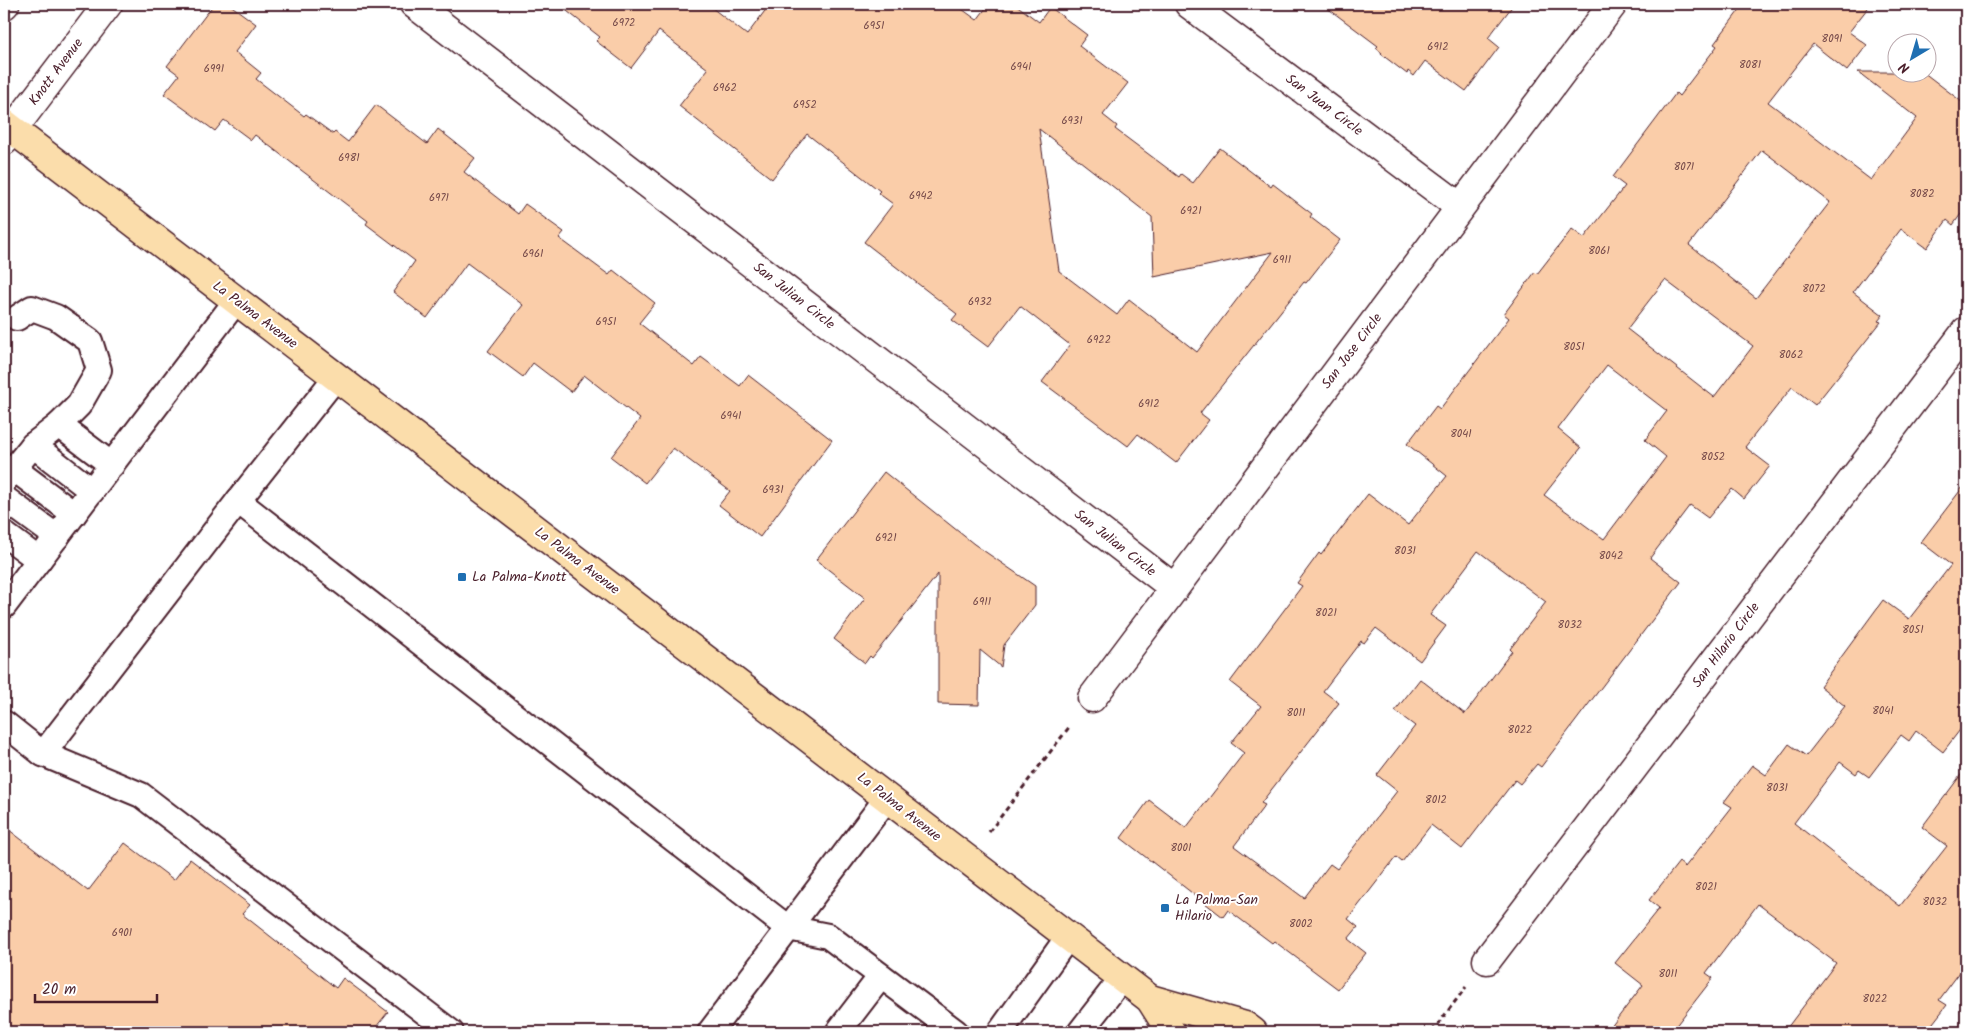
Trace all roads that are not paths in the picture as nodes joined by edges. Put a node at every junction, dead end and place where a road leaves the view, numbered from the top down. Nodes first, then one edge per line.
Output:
1 (108, 4) edge
2 (414, 4) edge
3 (1188, 4) edge
4 (1613, 4) edge
5 (7, 131) edge
6 (1460, 207) junction
7 (236, 301) junction
8 (17, 318) dead end
9 (1966, 330) edge
10 (336, 377) junction
11 (59, 425) junction
12 (33, 445) junction
13 (112, 466) junction
14 (9, 474) edge
15 (92, 491) junction
16 (4, 498) edge
17 (238, 500) junction
18 (74, 514) junction
19 (4, 534) edge
20 (57, 537) junction
21 (39, 560) junction
22 (1174, 588) junction
23 (6, 598) edge
24 (1092, 698) road end
25 (4, 723) edge
26 (43, 754) junction
27 (887, 798) junction
28 (788, 928) junction
29 (1068, 937) junction
30 (1486, 960) road end
31 (881, 976) junction
32 (1122, 978) junction
33 (1150, 999) junction
34 (451, 1032) edge
35 (710, 1032) edge
36 (838, 1032) edge
37 (956, 1032) edge
38 (1000, 1032) edge
39 (1080, 1032) edge
40 (1171, 1032) edge
41 (1253, 1032) edge

1 - 5 street, Knott Avenue
2 - 22 street, San Julian Circle
3 - 6 street, San Juan Circle
4 - 6 street, San Jose Circle
5 - 7 main road, La Palma Avenue
6 - 22 street, San Jose Circle
7 - 10 main road, La Palma Avenue
7 - 13 lane
8 - 11 lane
9 - 30 street, San Hilario Circle
10 - 17 lane
10 - 27 main road, La Palma Avenue
11 - 12 lane
11 - 13 lane
12 - 14 lane
12 - 15 lane
13 - 15 lane
14 - 18 lane
15 - 18 lane
16 - 20 lane
17 - 26 lane
17 - 28 lane
18 - 20 lane
19 - 21 lane
20 - 21 lane
21 - 23 lane
22 - 24 street, San Jose Circle
25 - 26 lane
26 - 34 lane
27 - 28 lane
27 - 29 main road, La Palma Avenue
28 - 31 lane
28 - 35 lane
29 - 32 main road, La Palma Avenue
29 - 38 lane
31 - 36 lane
31 - 37 lane
32 - 33 main road, La Palma Avenue
32 - 39 lane
33 - 40 main road, La Palma Avenue
33 - 41 main road, La Palma Avenue

